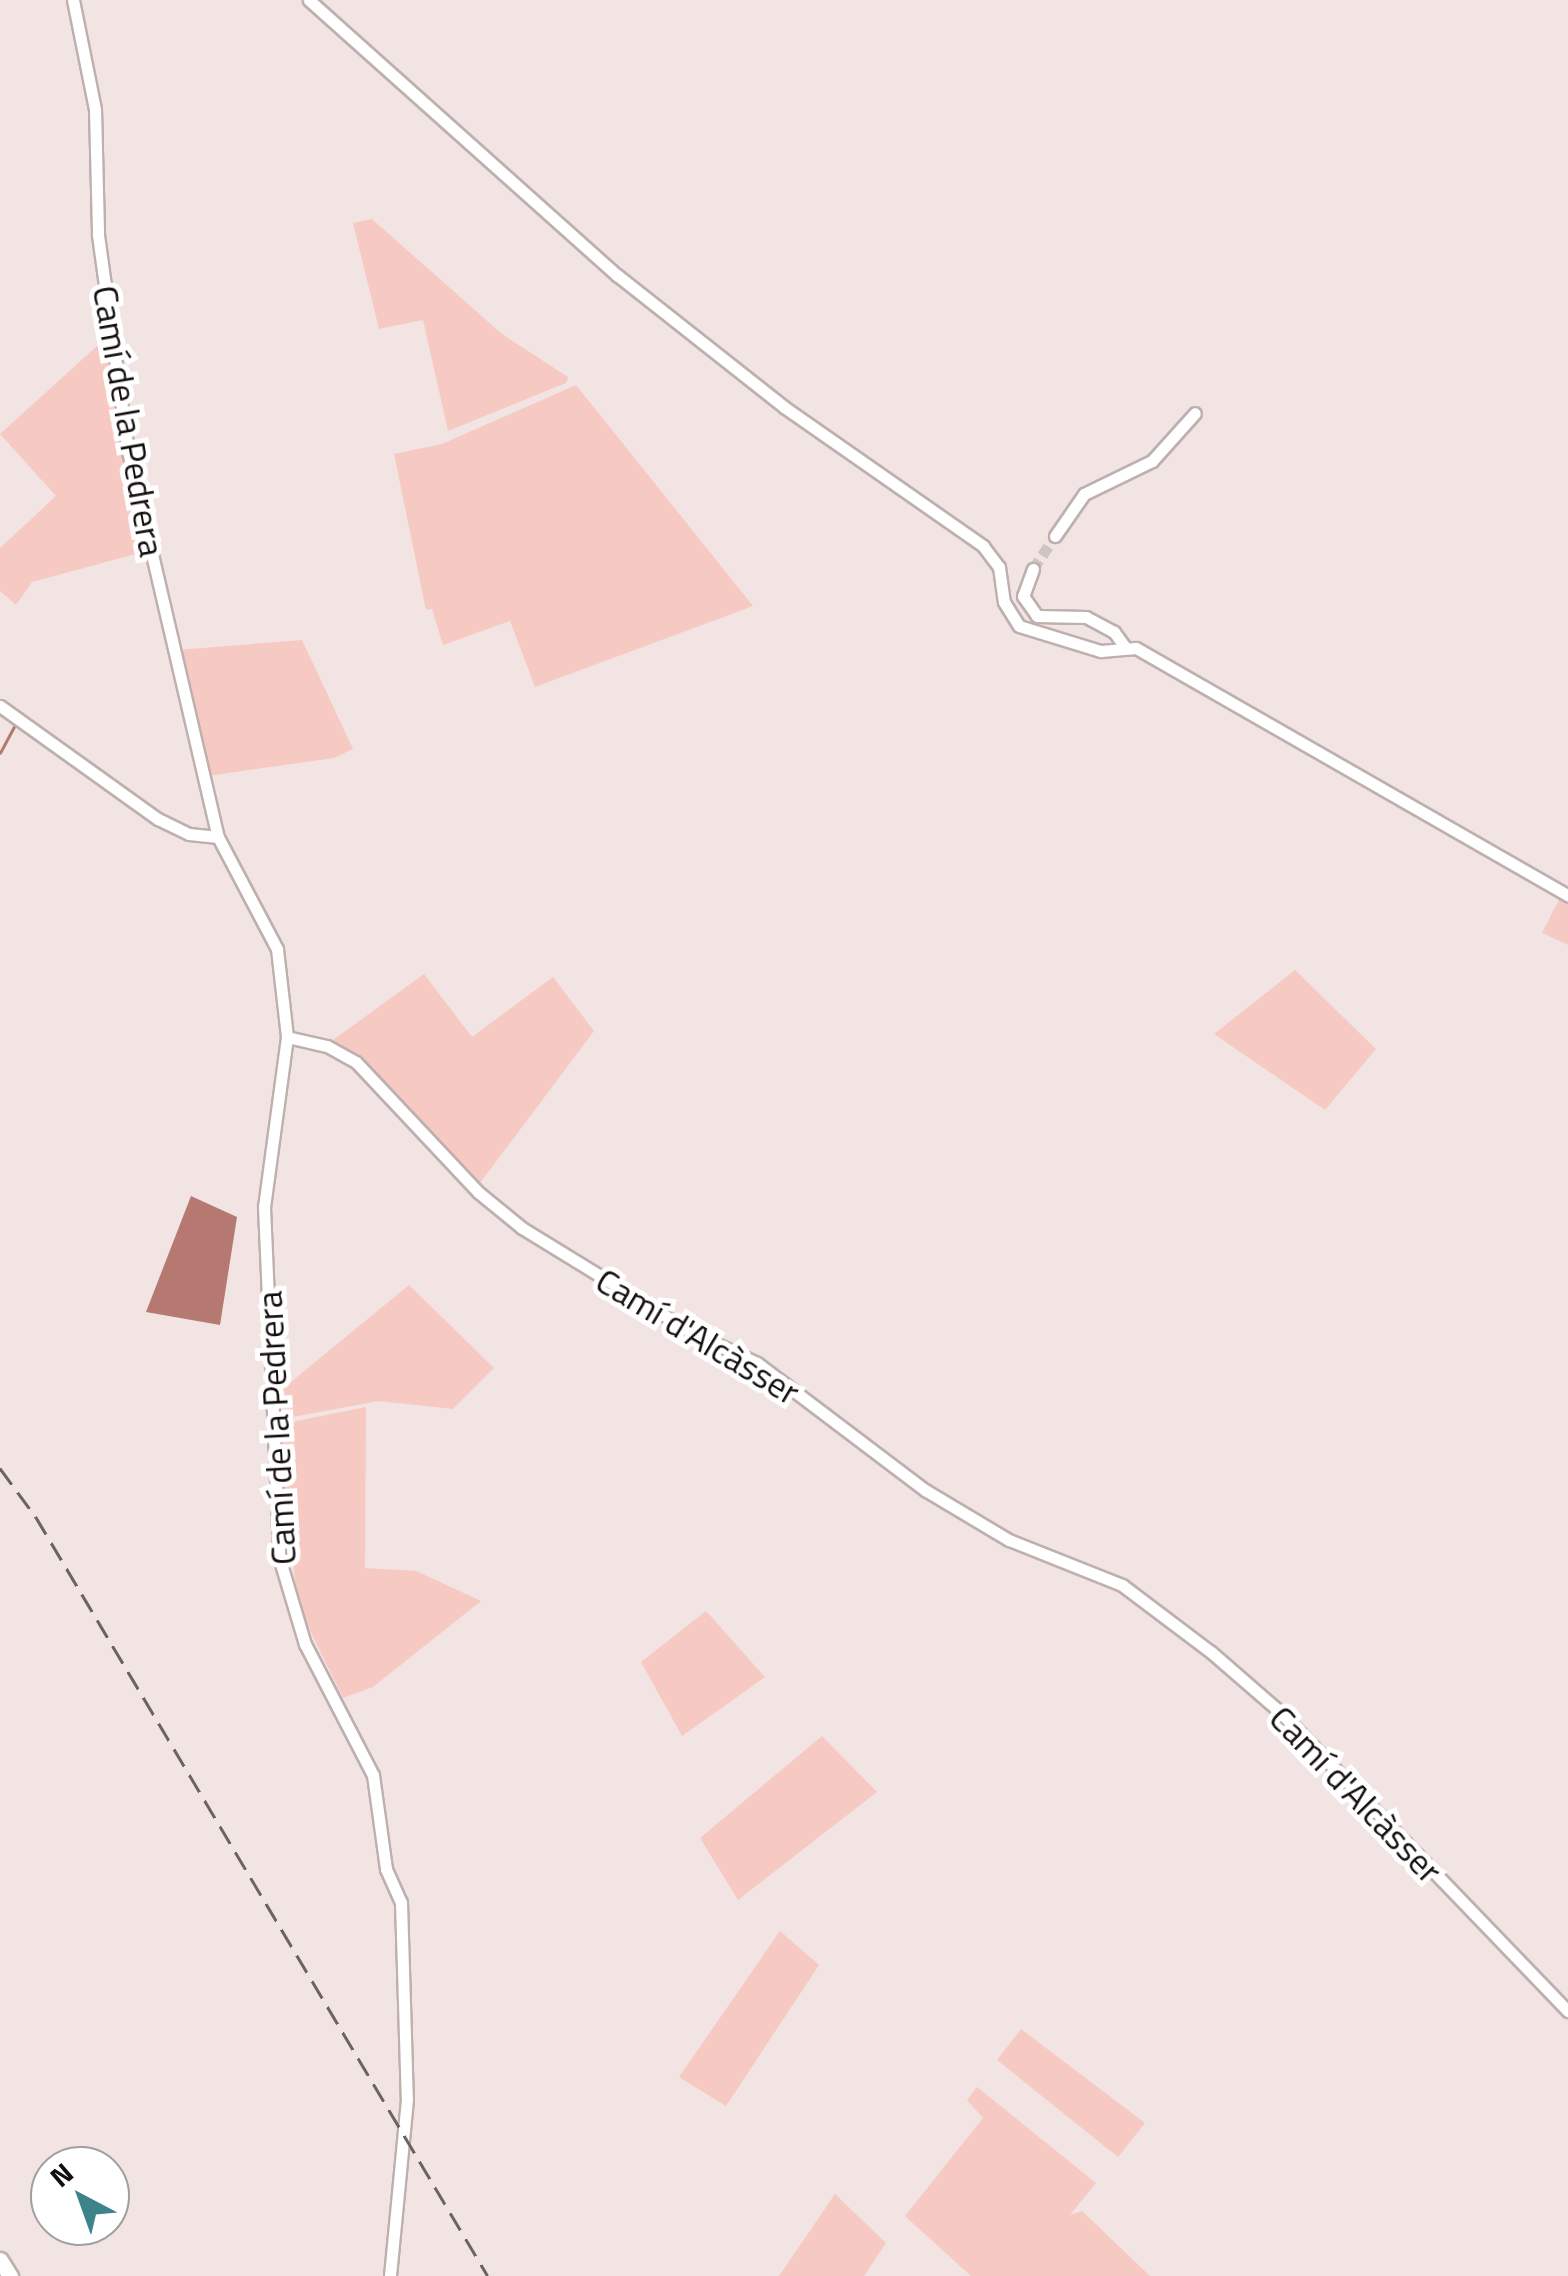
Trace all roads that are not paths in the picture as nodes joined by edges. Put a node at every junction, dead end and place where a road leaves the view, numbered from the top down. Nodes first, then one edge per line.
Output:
1 (73, 0) edge
2 (309, 0) edge
3 (1195, 413) dead end
4 (1054, 536) tunnel mouth
5 (1032, 568) tunnel mouth
6 (1125, 647) junction
7 (0, 706) edge
8 (218, 837) junction
9 (1568, 894) edge
10 (286, 1037) junction
11 (1568, 2011) edge
12 (0, 2260) edge
13 (10, 2276) edge
14 (390, 2276) edge

1 - 8 street, Camí de la Pedrera
2 - 6 street
3 - 4 street
5 - 6 street
6 - 9 street
7 - 8 street
8 - 10 street
10 - 11 street, Camí d'Alcàsser
10 - 14 street, Camí de la Pedrera
12 - 13 street

